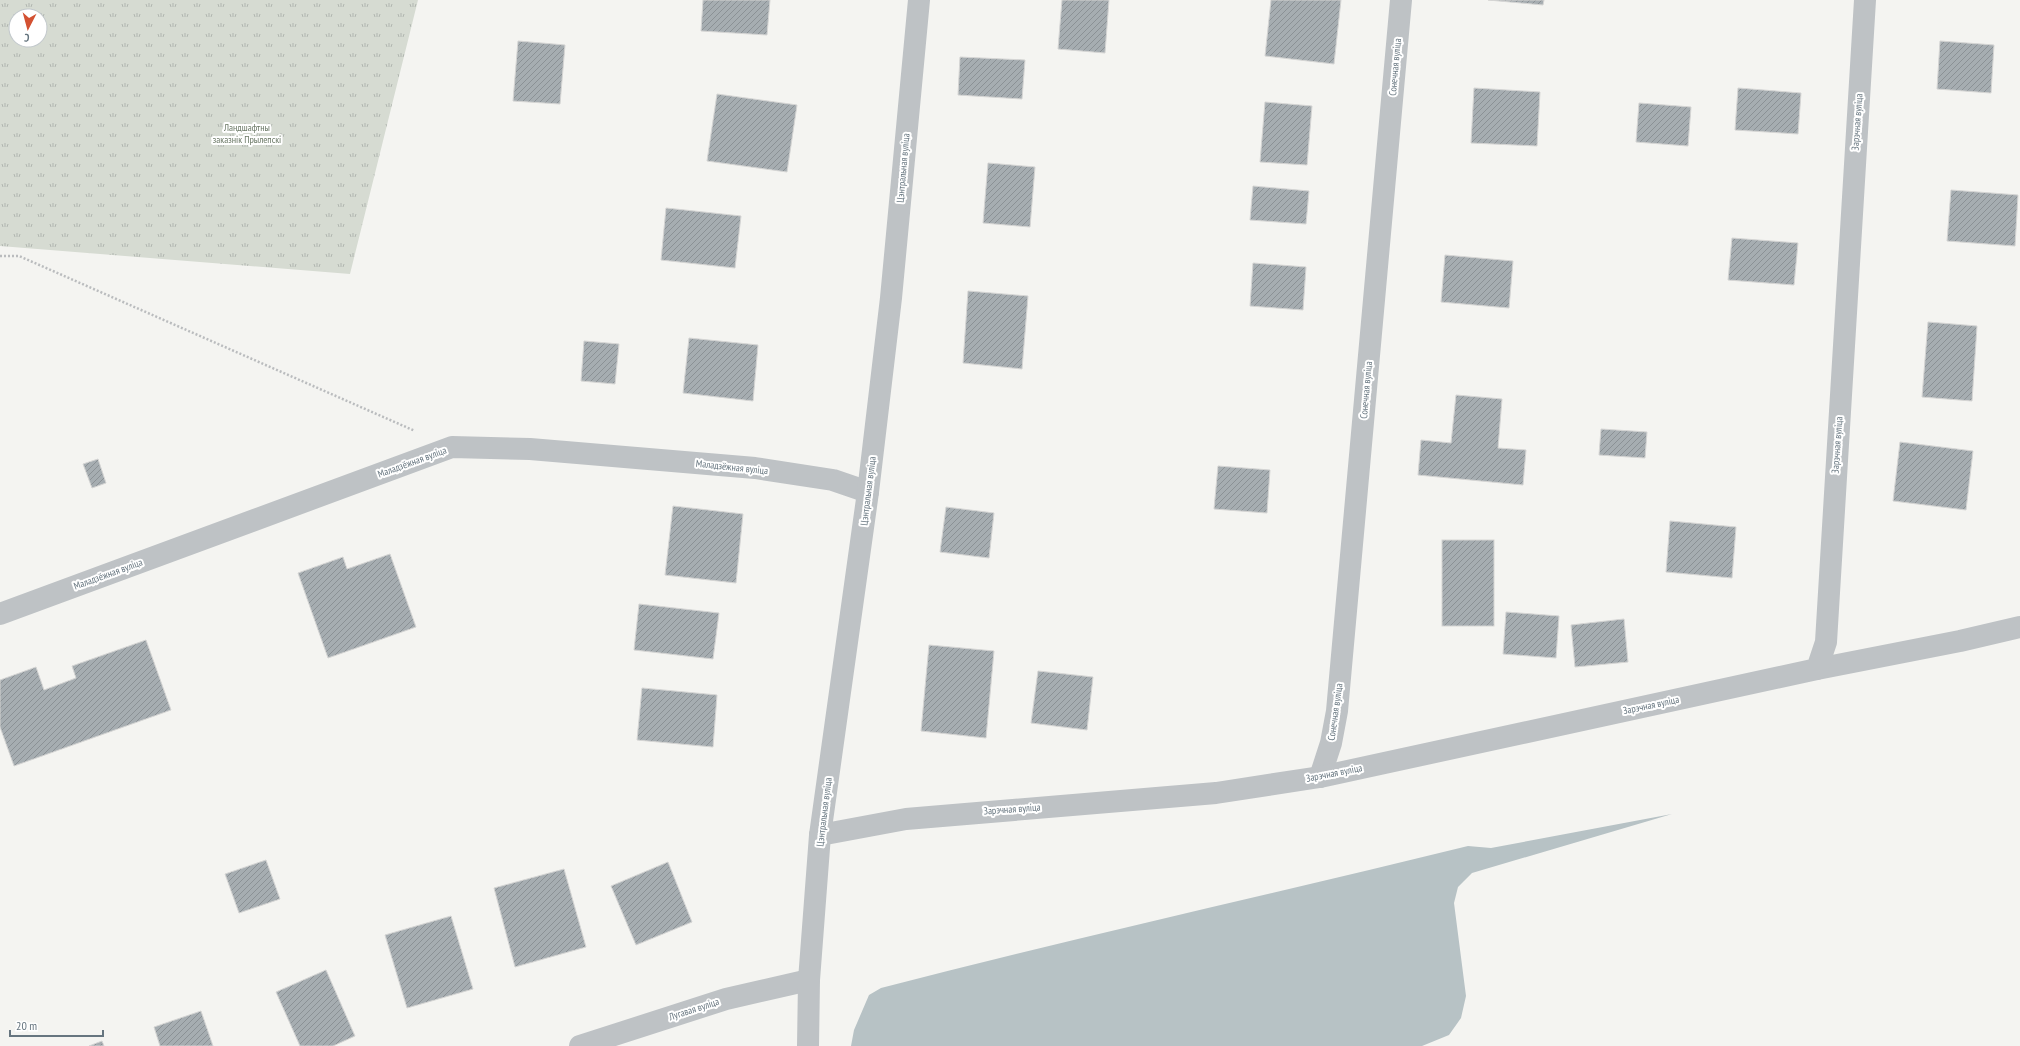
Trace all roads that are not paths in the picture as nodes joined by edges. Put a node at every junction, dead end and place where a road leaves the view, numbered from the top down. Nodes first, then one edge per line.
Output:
1 (919, 0) edge
2 (1401, 0) edge
3 (1865, 0) edge
4 (868, 492) junction
5 (0, 614) edge
6 (2020, 627) edge
7 (1817, 669) junction
8 (1320, 777) junction
9 (820, 835) junction
10 (809, 980) junction
11 (580, 1046) edge
12 (808, 1046) edge

1 - 4 street, Цэнтральная вуліца
2 - 8 street, Сонечная вуліца
3 - 7 street, Зарэчная вуліца
4 - 5 street, Маладзёжная вуліца
4 - 9 street, Цэнтральная вуліца
6 - 7 street
7 - 8 street, Зарэчная вуліца
8 - 9 street, Зарэчная вуліца
9 - 10 street, Цэнтральная вуліца
10 - 11 street, Лугавая вуліца
10 - 12 street, Цэнтральная вуліца

